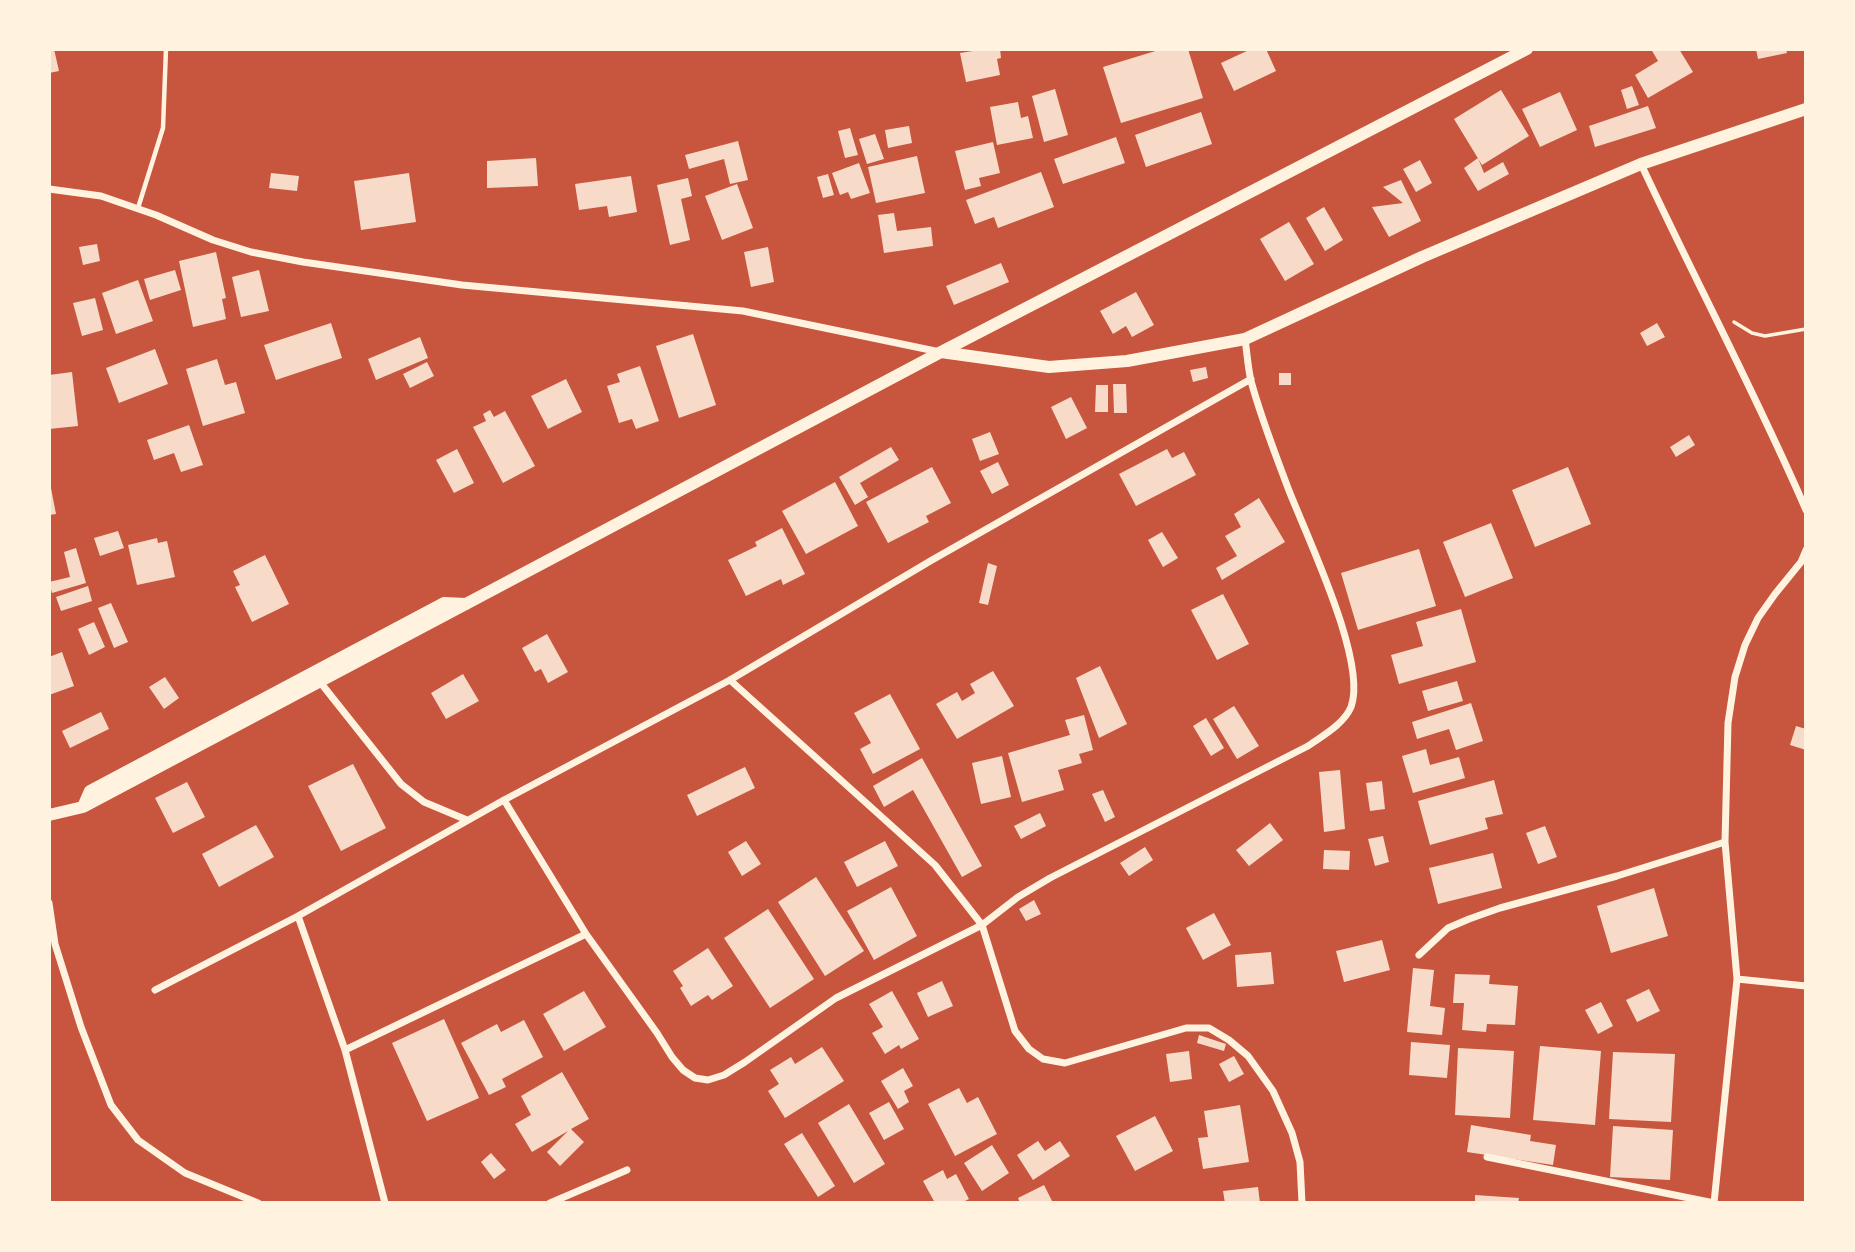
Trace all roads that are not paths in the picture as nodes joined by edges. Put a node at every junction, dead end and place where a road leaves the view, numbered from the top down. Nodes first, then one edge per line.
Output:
1 (166, 49) edge
2 (1527, 49) edge
3 (1806, 109) edge
4 (1641, 164) junction
5 (49, 189) edge
6 (137, 209) junction
7 (1245, 339) junction
8 (941, 352) junction
9 (1251, 379) junction
10 (1806, 510) edge
11 (1806, 550) edge
12 (466, 604) junction
13 (730, 680) junction
14 (320, 682) junction
15 (504, 800) junction
16 (83, 807) junction
17 (49, 815) edge
18 (467, 821) junction
19 (1725, 842) junction
20 (49, 903) edge
21 (298, 916) junction
22 (982, 925) junction
23 (586, 934) junction
24 (1419, 955) dead end
25 (1737, 979) junction
26 (1806, 986) edge
27 (155, 990) dead end
28 (345, 1050) junction
29 (1487, 1157) dead end
30 (626, 1170) dead end
31 (258, 1203) edge
32 (385, 1203) edge
33 (550, 1203) edge
34 (1302, 1203) edge

1 - 6 lane
2 - 8 street
3 - 4 street
4 - 7 street
4 - 10 street
5 - 6 street
6 - 8 street
7 - 8 street
7 - 9 street
8 - 12 street
9 - 13 street
9 - 22 street
11 - 19 street
12 - 14 street
12 - 16 street
13 - 15 street
13 - 22 street
14 - 16 street
14 - 18 street
15 - 18 street
15 - 23 street
16 - 17 street
18 - 21 street
19 - 24 street
19 - 25 street
20 - 31 street
21 - 27 street
21 - 28 street
22 - 23 street
22 - 34 street
23 - 28 street
25 - 26 street
25 - 29 street
28 - 32 street
30 - 33 street

